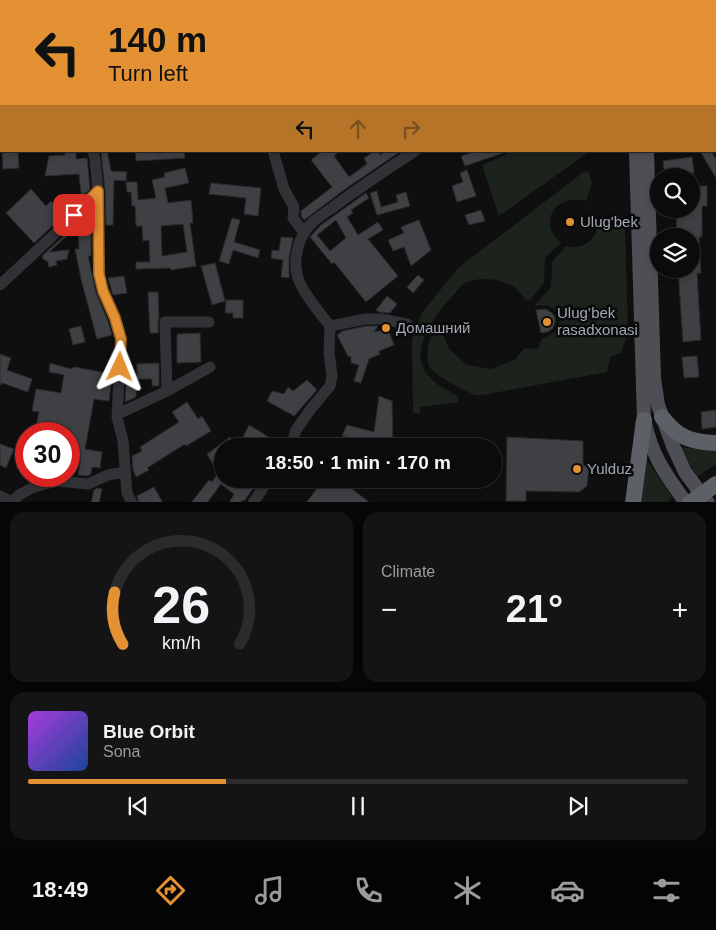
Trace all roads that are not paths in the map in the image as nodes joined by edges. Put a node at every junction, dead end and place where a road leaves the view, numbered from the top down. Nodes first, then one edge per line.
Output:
1 (93, 152) edge
2 (273, 152) edge
3 (413, 152) edge
4 (636, 152) edge
5 (647, 152) edge
6 (98, 191) junction
7 (304, 233) junction
8 (0, 285) edge
9 (209, 322) dead end
10 (407, 324) dead end
11 (330, 326) junction
12 (210, 367) dead end
13 (167, 391) junction
14 (118, 414) junction
15 (662, 417) junction
16 (644, 420) junction
17 (294, 438) edge
18 (716, 443) edge
19 (125, 472) junction
20 (716, 484) edge
21 (263, 488) edge
22 (0, 496) edge
23 (696, 500) edge
24 (11, 502) edge
25 (132, 502) edge
26 (253, 502) edge
27 (633, 502) edge

1 - 6 street
2 - 7 street
3 - 7 street
4 - 16 main road
5 - 15 main road
6 - 8 street
6 - 14 street
7 - 11 street
9 - 13 street
10 - 11 street
11 - 17 street
12 - 13 street
13 - 14 street
14 - 19 street
15 - 18 highway
15 - 23 main road
16 - 23 main road
16 - 27 highway
19 - 24 street
19 - 25 street
20 - 23 highway
21 - 26 street
22 - 24 street

